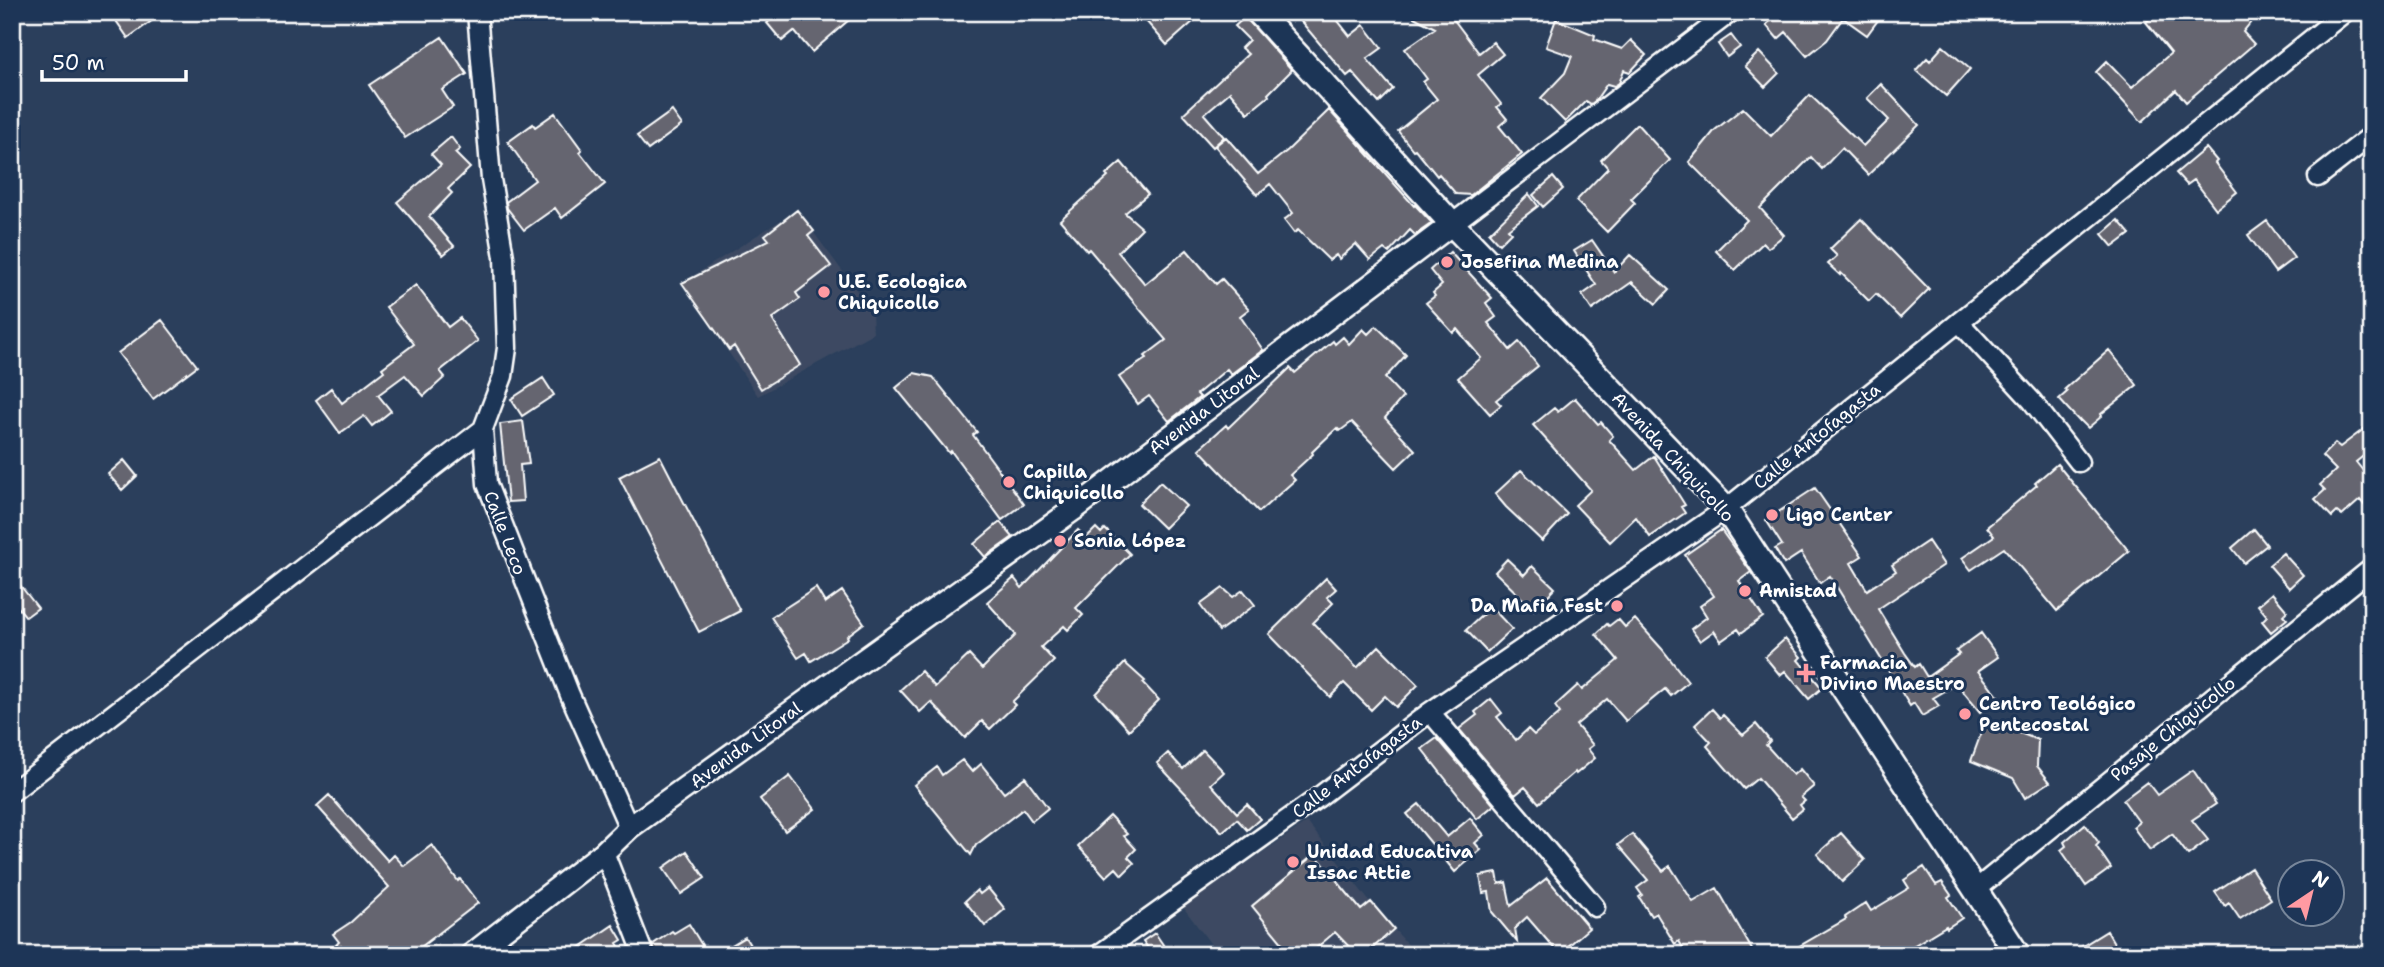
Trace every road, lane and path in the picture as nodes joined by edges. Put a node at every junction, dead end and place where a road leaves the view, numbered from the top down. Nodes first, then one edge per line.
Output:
1 (477, 12) edge
2 (1258, 12) edge
3 (1731, 12) edge
4 (2345, 12) edge
5 (2372, 135) edge
6 (2318, 177) dead end
7 (1452, 224) junction
8 (1959, 322) junction
9 (483, 429) junction
10 (2079, 462) dead end
11 (1726, 509) junction
12 (2372, 568) edge
13 (1430, 712) junction
14 (12, 792) edge
15 (629, 828) junction
16 (604, 852) junction
17 (1975, 890) junction
18 (1595, 906) dead end
19 (471, 955) edge
20 (643, 955) edge
21 (1098, 955) edge
22 (2018, 955) edge

1 - 9 street, Calle Leco
2 - 7 main road, Avenida Chiquicollo
3 - 7 street, Avenida Litoral
4 - 8 street, Calle Antofagasta
5 - 6 street
7 - 11 main road, Avenida Chiquicollo
7 - 15 street, Avenida Litoral
8 - 10 street
8 - 11 street, Calle Antofagasta
9 - 14 street
9 - 15 street, Calle Leco
11 - 13 street, Calle Antofagasta
11 - 17 main road, Avenida Chiquicollo
12 - 17 street, Pasaje Chiquicollo
13 - 18 street
13 - 21 street, Calle Antofagasta
15 - 16 street, Avenida Litoral
16 - 19 street, Avenida Litoral
16 - 20 street
17 - 22 main road, Avenida Chiquicollo

